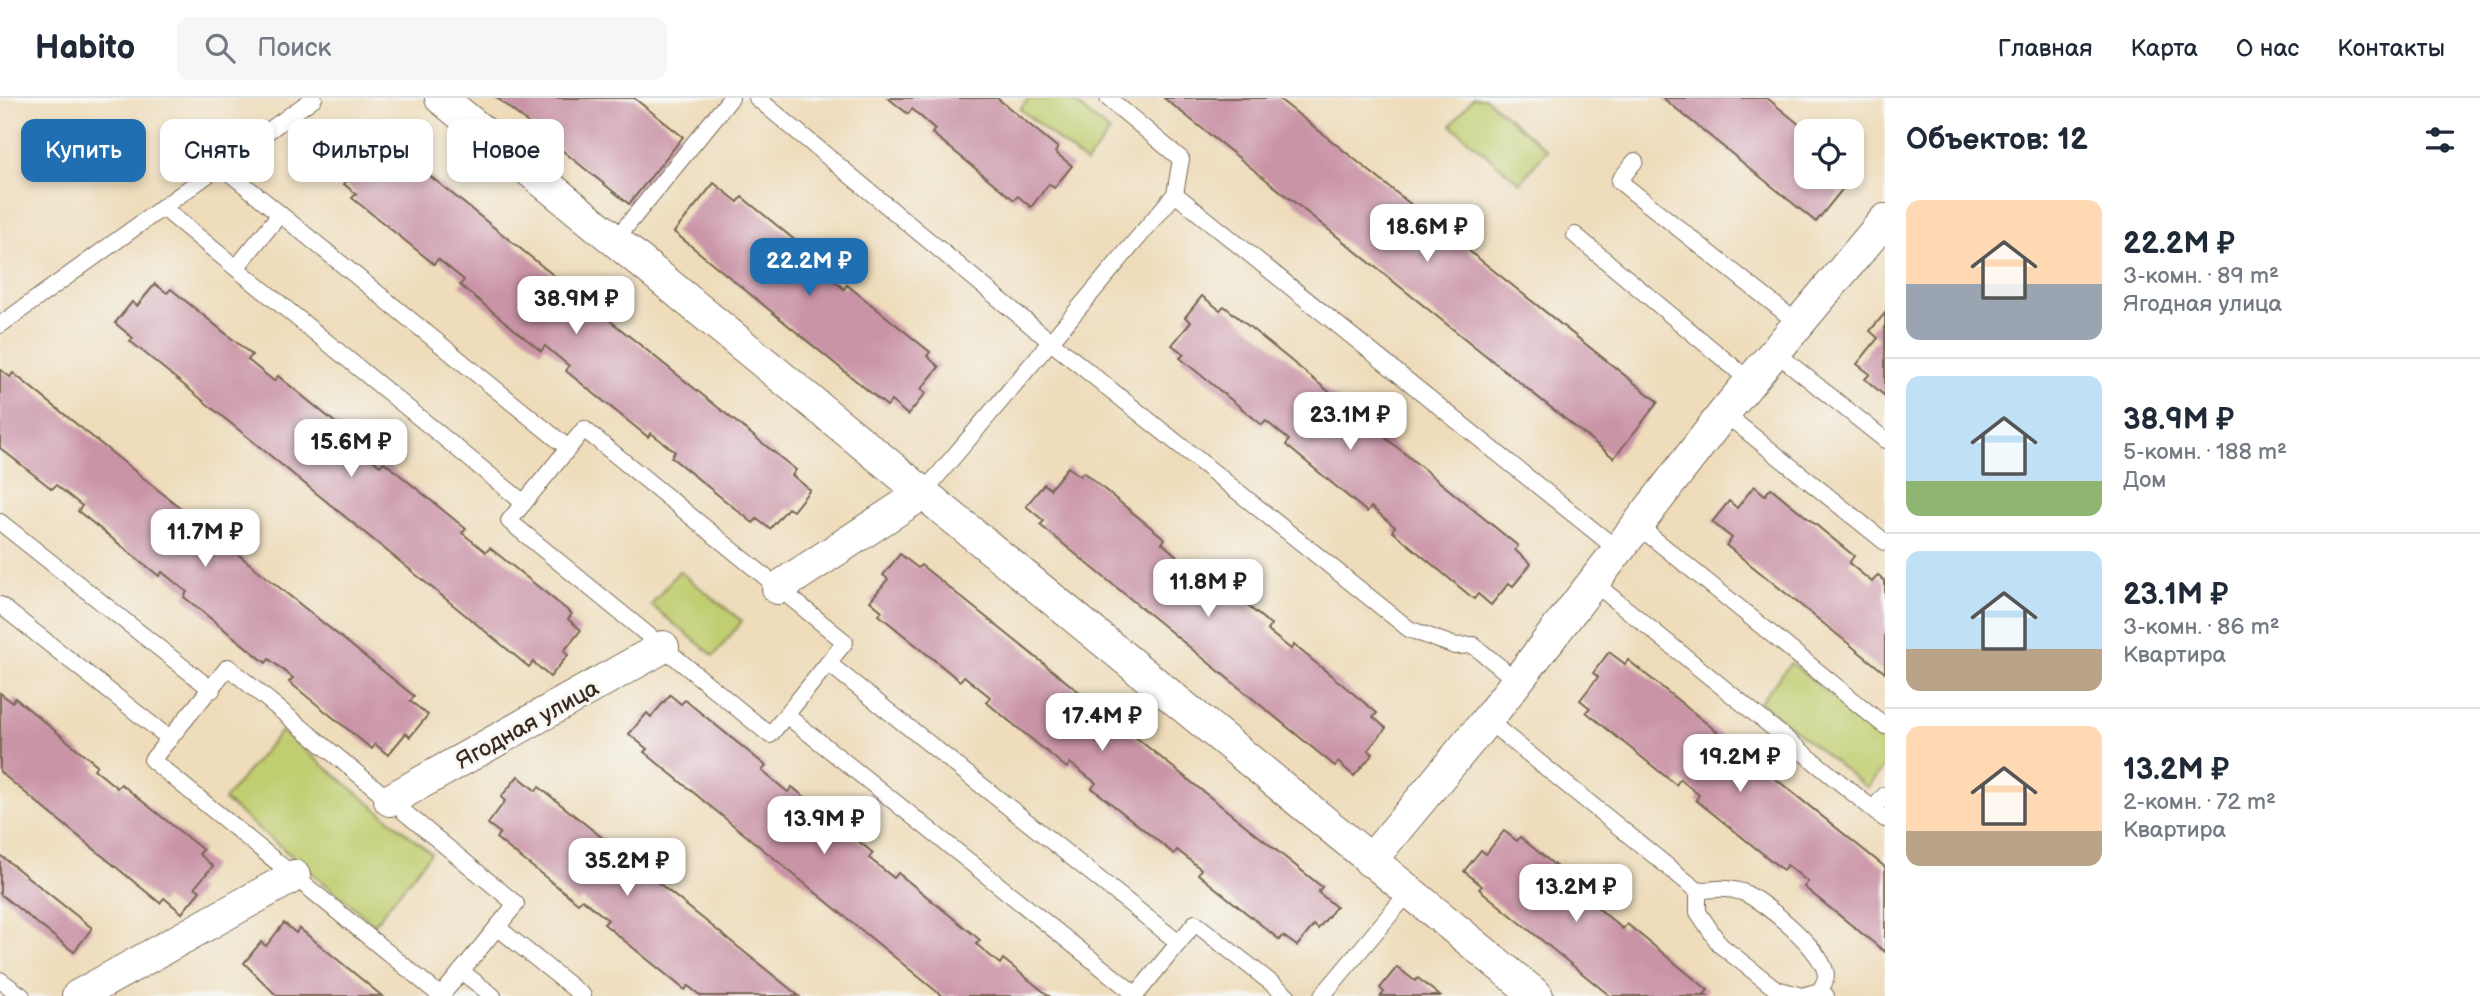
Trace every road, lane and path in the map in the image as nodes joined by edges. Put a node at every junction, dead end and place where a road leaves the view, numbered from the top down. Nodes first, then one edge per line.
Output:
1 (314, 98) edge
2 (441, 98) edge
3 (731, 98) edge
4 (757, 98) edge
5 (1108, 98) edge
6 (274, 127) edge
7 (1635, 161) dead end
8 (198, 182) edge
9 (241, 182) edge
10 (1175, 194) junction
11 (162, 207) junction
12 (280, 214) junction
13 (1885, 220) edge
14 (1575, 235) dead end
15 (615, 240) junction
16 (236, 268) junction
17 (1799, 324) junction
18 (0, 325) edge
19 (1051, 342) junction
20 (1775, 352) junction
21 (1750, 381) junction
22 (1724, 413) junction
23 (1885, 440) edge
24 (568, 448) junction
25 (923, 493) junction
26 (524, 503) junction
27 (0, 522) edge
28 (1628, 538) junction
29 (1885, 542) edge
30 (1594, 582) junction
31 (778, 588) junction
32 (0, 605) edge
33 (663, 647) junction
34 (828, 663) junction
35 (1517, 681) junction
36 (212, 690) junction
37 (786, 715) junction
38 (1488, 720) junction
39 (1885, 726) edge
40 (170, 739) junction
41 (1885, 795) edge
42 (390, 800) junction
43 (1879, 814) edge
44 (1370, 861) junction
45 (294, 876) junction
46 (1698, 891) junction
47 (1408, 893) junction
48 (497, 927) junction
49 (1179, 943) junction
50 (461, 971) junction
51 (0, 979) edge
52 (1823, 994) edge
53 (1136, 995) edge
54 (22, 996) edge
55 (78, 996) edge
56 (493, 996) edge
57 (583, 996) edge
58 (1288, 996) edge
59 (1322, 996) edge
60 (1537, 996) edge

1 - 6 lane
2 - 15 street
3 - 15 lane
4 - 19 lane
5 - 10 lane
7 - 17 lane
8 - 11 lane
9 - 12 lane
10 - 19 lane
10 - 28 lane
11 - 16 lane
11 - 18 lane
12 - 16 lane
12 - 24 lane
13 - 17 street
14 - 21 lane
15 - 25 street
16 - 26 lane
17 - 20 street
19 - 25 lane
19 - 35 lane
20 - 21 street
20 - 23 lane
21 - 22 street
22 - 28 street
22 - 29 lane
24 - 26 lane
24 - 31 lane
25 - 31 street
25 - 44 street
26 - 33 lane
27 - 36 lane
28 - 30 street
28 - 39 lane
30 - 35 street
30 - 43 lane
31 - 34 lane
32 - 40 lane
33 - 37 lane
33 - 42 street, Ягодная улица
34 - 37 lane
34 - 49 lane
35 - 38 street
36 - 40 lane
36 - 42 lane
37 - 53 lane
38 - 44 street
38 - 46 lane
40 - 45 lane
41 - 43 lane
42 - 48 lane
44 - 47 street
45 - 50 lane
45 - 55 street
46 - 52 lane
46 - 52 lane
47 - 59 lane
47 - 60 street
48 - 50 lane
48 - 57 lane
49 - 53 lane
49 - 58 lane
50 - 56 lane
51 - 54 lane

